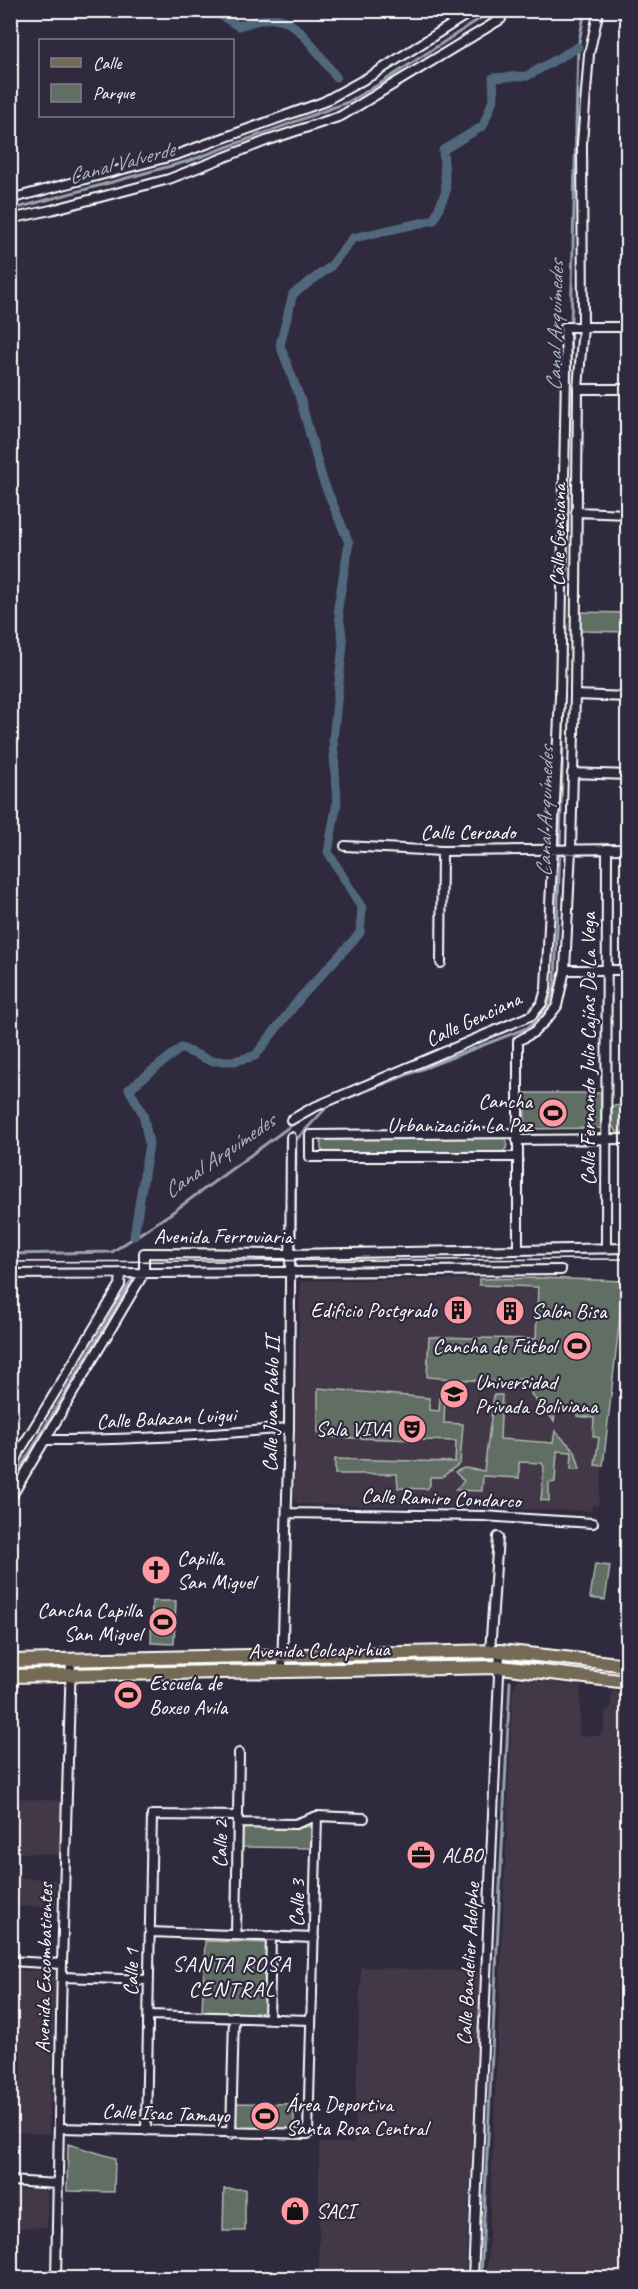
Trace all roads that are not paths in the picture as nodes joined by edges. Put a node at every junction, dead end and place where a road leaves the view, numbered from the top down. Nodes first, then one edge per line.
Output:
1 (474, 10) edge
2 (502, 10) edge
3 (599, 10) edge
4 (10, 199) edge
5 (10, 219) edge
6 (581, 326) junction
7 (627, 327) edge
8 (578, 389) junction
9 (627, 389) edge
10 (576, 512) junction
11 (627, 514) edge
12 (575, 695) junction
13 (627, 697) edge
14 (572, 773) junction
15 (627, 775) edge
16 (345, 846) dead end
17 (562, 849) junction
18 (607, 849) junction
19 (627, 849) edge
20 (442, 851) junction
21 (441, 963) dead end
22 (566, 970) junction
23 (606, 970) junction
24 (627, 970) edge
25 (291, 1120) dead end
26 (291, 1137) dead end
27 (517, 1137) junction
28 (605, 1140) junction
29 (627, 1140) edge
30 (518, 1157) junction
31 (606, 1248) junction
32 (627, 1248) edge
33 (518, 1249) junction
34 (290, 1254) junction
35 (561, 1270) dead end
36 (291, 1272) junction
37 (121, 1273) junction
38 (144, 1273) junction
39 (10, 1274) edge
40 (289, 1428) junction
41 (45, 1440) junction
42 (21, 1449) junction
43 (10, 1450) edge
44 (10, 1473) edge
45 (10, 1499) edge
46 (288, 1513) junction
47 (593, 1523) dead end
48 (498, 1537) dead end
49 (495, 1651) junction
50 (282, 1655) junction
51 (71, 1659) junction
52 (10, 1661) edge
53 (627, 1665) edge
54 (500, 1667) junction
55 (282, 1671) junction
56 (71, 1674) junction
57 (10, 1676) edge
58 (627, 1682) edge
59 (239, 1753) dead end
60 (317, 1816) junction
61 (364, 1818) dead end
62 (238, 1819) junction
63 (150, 1932) junction
64 (236, 1935) junction
65 (272, 1936) junction
66 (314, 1938) junction
67 (10, 1961) edge
68 (62, 1964) junction
69 (62, 1977) junction
70 (149, 1980) junction
71 (148, 2014) junction
72 (234, 2017) junction
73 (269, 2019) junction
74 (310, 2020) junction
75 (59, 2128) junction
76 (146, 2131) junction
77 (231, 2134) junction
78 (308, 2134) joint
79 (10, 2181) edge
80 (57, 2184) junction
81 (56, 2278) edge
82 (472, 2278) edge

1 - 4 street
2 - 5 street
3 - 6 street, Calle Genciana
6 - 7 street
6 - 8 street, Calle Genciana
6 - 17 street, Calle Genciana
8 - 9 street
8 - 10 street, Calle Genciana
10 - 11 street
10 - 12 street, Calle Genciana
12 - 13 street
12 - 14 street, Calle Genciana
14 - 15 street
14 - 17 street, Calle Genciana
16 - 20 street, Calle Cercado
17 - 18 street, Calle Cercado
17 - 20 street, Calle Cercado
17 - 22 street, Calle Genciana
17 - 25 street, Calle Genciana
18 - 19 street, Calle Cercado
18 - 23 street, Calle Fernando Julio Cajías De La Vega
20 - 21 street
22 - 23 street
22 - 27 street, Calle Genciana
23 - 24 street
23 - 28 street, Calle Fernando Julio Cajías De La Vega
26 - 34 street, Calle Juan Pablo II
27 - 28 street
27 - 30 street
27 - 30 street
28 - 29 street
28 - 31 street, Calle Fernando Julio Cajías De La Vega
30 - 33 street
31 - 32 street, Avenida Ferroviaria
31 - 33 street, Avenida Ferroviaria
33 - 34 street, Avenida Ferroviaria
34 - 36 street, Calle Juan Pablo II
34 - 38 street, Avenida Ferroviaria
35 - 36 street, Avenida Ferroviaria
36 - 38 street, Avenida Ferroviaria
36 - 40 street, Calle Juan Pablo II
37 - 38 street
37 - 39 street
37 - 42 street
38 - 41 street
40 - 41 street, Calle Balazan Luigui
40 - 46 street, Calle Juan Pablo II
41 - 45 street
42 - 43 street
42 - 44 street
46 - 47 street, Calle Ramiro Condarco
46 - 50 street, Calle Juan Pablo II
48 - 49 street, Calle Bandelier Adolphe
49 - 50 main road, Avenida Colcapirhua
49 - 53 main road, Avenida Colcapirhua
49 - 54 street, Calle Bandelier Adolphe
50 - 51 main road, Avenida Colcapirhua
50 - 55 street, Calle Juan Pablo II
51 - 52 main road, Avenida Colcapirhua
51 - 56 street, Avenida Excombatientes
54 - 55 main road, Avenida Colcapirhua
54 - 58 main road, Avenida Colcapirhua
54 - 82 street, Calle Bandelier Adolphe
55 - 56 main road, Avenida Colcapirhua
56 - 57 main road, Avenida Colcapirhua
56 - 68 street, Avenida Excombatientes
59 - 62 street, Calle 2
60 - 61 street
60 - 62 street
60 - 66 street, Calle 3
62 - 63 street, Calle 1
62 - 64 street, Calle 2
63 - 64 street
63 - 70 street, Calle 1
64 - 65 street
65 - 66 street
65 - 73 street
66 - 74 street, Calle 3
67 - 68 street
68 - 69 street, Avenida Excombatientes
69 - 70 street
69 - 75 street, Avenida Excombatientes
70 - 71 street, Calle 1
71 - 72 street
71 - 76 street, Calle 1
72 - 73 street
72 - 77 street
73 - 74 street
74 - 78 street, Calle 3
75 - 76 street, Calle Isac Tamayo
75 - 80 street, Avenida Excombatientes
76 - 77 street, Calle Isac Tamayo
77 - 78 street, Calle Isac Tamayo
79 - 80 street
80 - 81 street, Avenida Excombatientes

